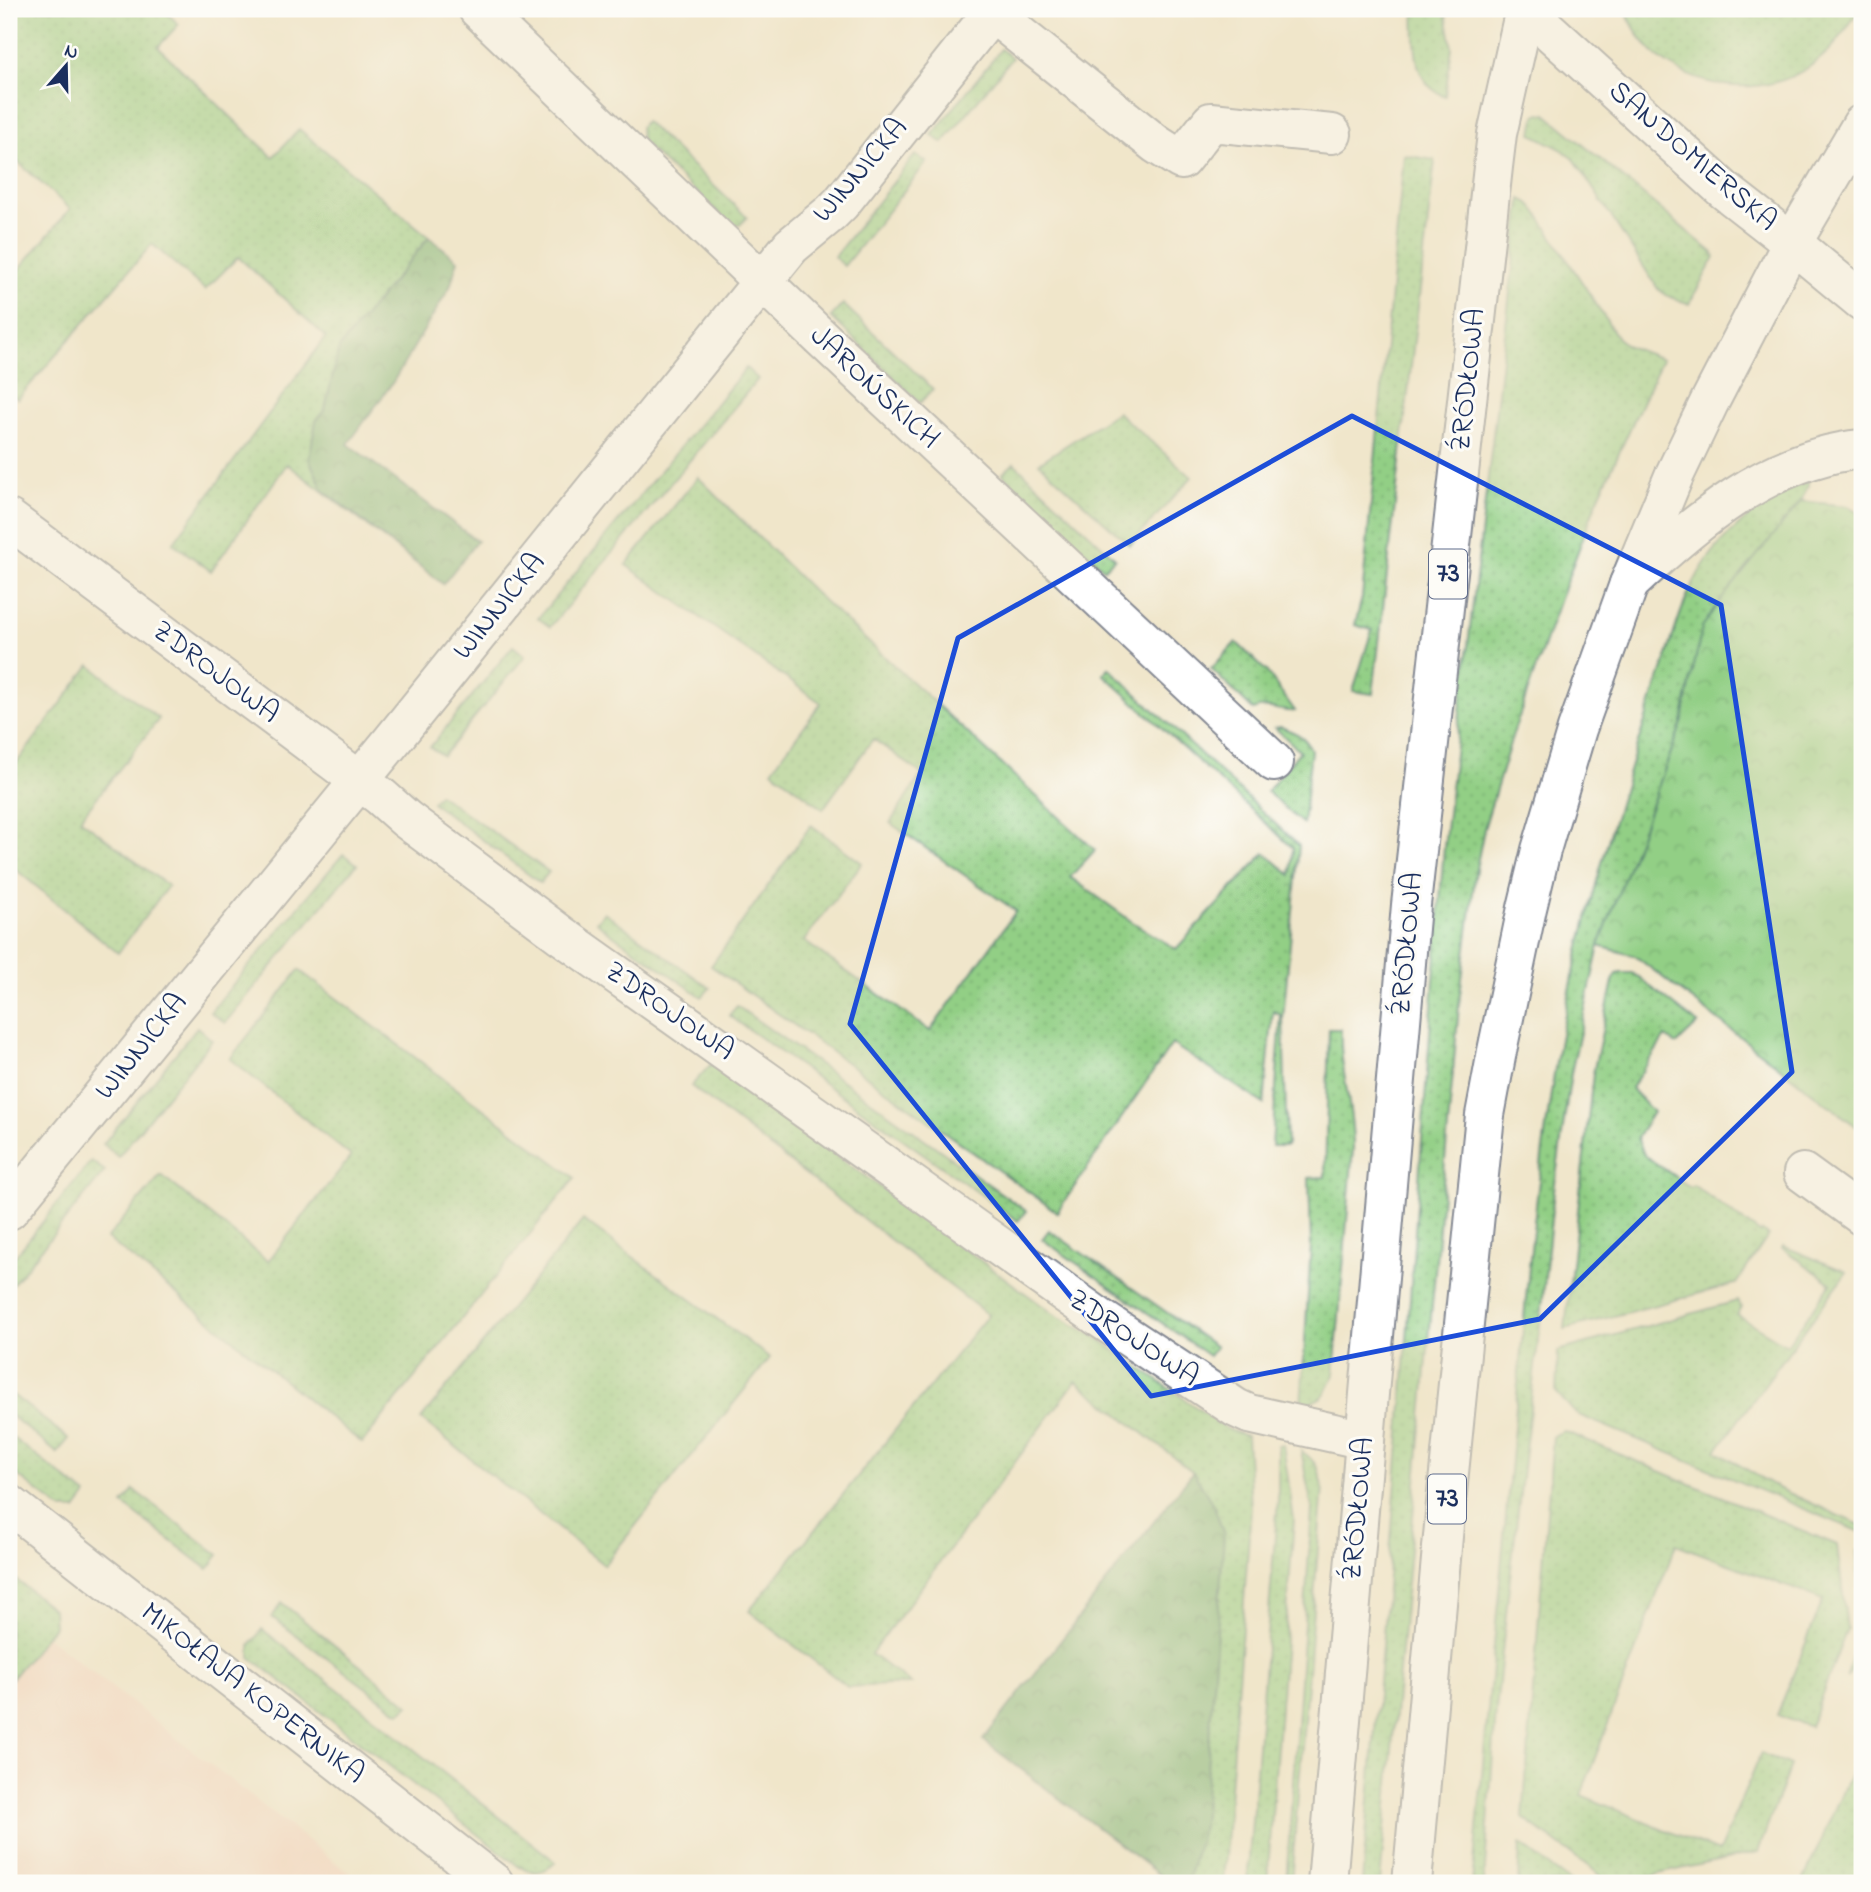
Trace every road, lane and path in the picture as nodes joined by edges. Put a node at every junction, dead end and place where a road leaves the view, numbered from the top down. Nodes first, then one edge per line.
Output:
1 (478, 9) edge
2 (1525, 9) edge
3 (993, 11) edge
4 (1862, 124) edge
5 (1332, 134) dead end
6 (1792, 243) junction
7 (762, 281) junction
8 (1862, 301) edge
9 (1862, 449) edge
10 (9, 519) edge
11 (1629, 584) junction
12 (1274, 762) dead end
13 (359, 781) junction
14 (1803, 1173) dead end
15 (9, 1210) edge
16 (1862, 1216) edge
17 (1365, 1440) junction
18 (9, 1504) edge
19 (495, 1883) edge
20 (1327, 1883) edge
21 (1412, 1883) edge

1 - 7 street, JAROŃSKICH
2 - 6 street, SANDOMIERSKA
2 - 17 street, ŹRÓDŁOWA / 73
3 - 5 street
3 - 7 street, WINNICKA
4 - 6 street, 73
6 - 8 street, SANDOMIERSKA
6 - 11 street, 73
7 - 12 street, JAROŃSKICH
7 - 13 street, WINNICKA
9 - 11 street
10 - 13 street, ZDROJOWA
11 - 21 street, 73
13 - 15 street, WINNICKA
13 - 17 street, ZDROJOWA
14 - 16 street
17 - 20 street, ŹRÓDŁOWA / 73
18 - 19 street, MIKOŁAJA KOPERNIKA

